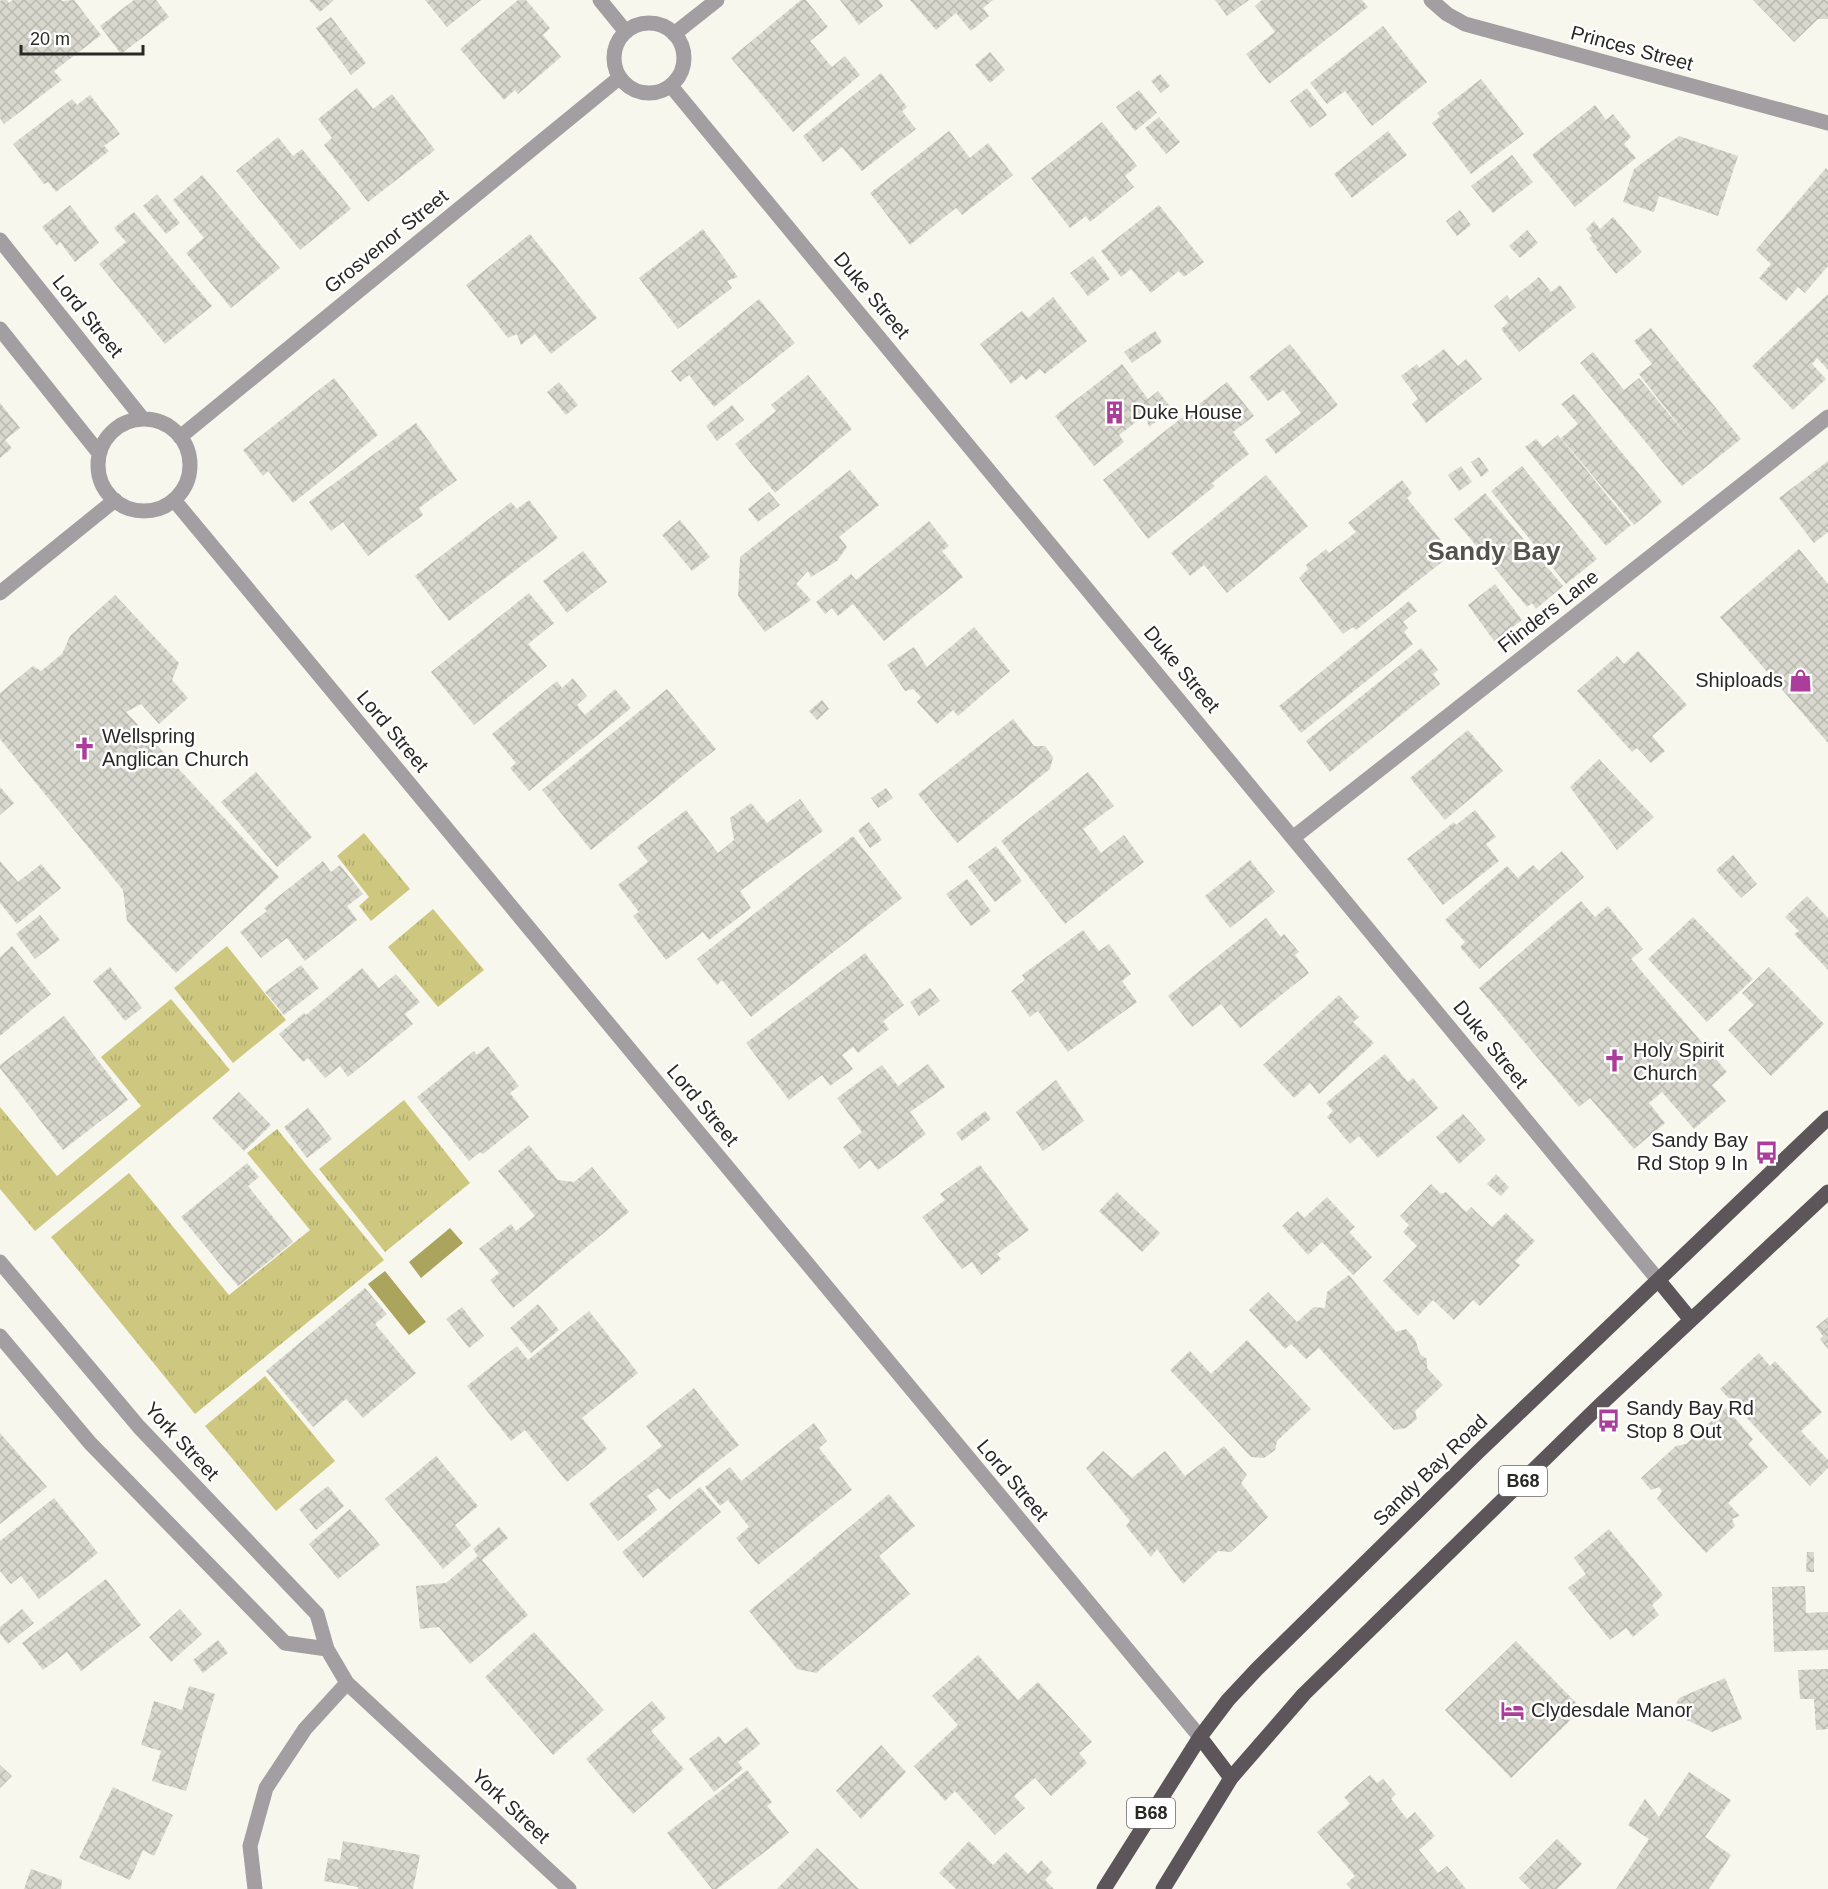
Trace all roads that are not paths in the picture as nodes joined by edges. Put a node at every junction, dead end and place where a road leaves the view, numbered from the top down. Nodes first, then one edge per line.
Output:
1 (600, 0) edge
2 (717, 0) edge
3 (1431, 0) edge
4 (626, 32) junction
5 (674, 34) junction
6 (619, 78) junction
7 (671, 86) junction
8 (1828, 123) edge
9 (0, 240) edge
10 (0, 329) edge
11 (1828, 417) edge
12 (142, 418) junction
13 (180, 436) junction
14 (99, 453) junction
15 (115, 500) junction
16 (174, 500) junction
17 (0, 593) edge
18 (1294, 837) junction
19 (1828, 1118) edge
20 (1828, 1192) edge
21 (0, 1262) edge
22 (1659, 1281) junction
23 (1691, 1320) junction
24 (0, 1336) edge
25 (327, 1649) junction
26 (347, 1683) junction
27 (1200, 1737) junction
28 (1231, 1778) junction
29 (255, 1889) edge
30 (569, 1889) edge
31 (1104, 1889) edge
32 (1163, 1889) edge

1 - 4 street
2 - 5 street
3 - 8 street, Princes Street
4 - 5 street
4 - 6 street
5 - 7 street
6 - 7 street
6 - 13 street, Grosvenor Street
7 - 18 street, Duke Street
9 - 12 street, Lord Street
10 - 14 street
11 - 18 street, Flinders Lane
12 - 13 street
12 - 14 street
13 - 16 street
14 - 15 street
15 - 16 street
15 - 17 street
16 - 27 street, Lord Street
18 - 22 street, Duke Street
19 - 22 main road, Sandy Bay Road / B68
20 - 23 main road, B68
21 - 25 street, York Street
22 - 23 main road
22 - 27 main road, Sandy Bay Road / B68
23 - 28 main road, B68
24 - 25 street
25 - 26 street, York Street
26 - 29 street
26 - 30 street, York Street
27 - 28 main road
27 - 31 main road, Sandy Bay Road / B68
28 - 32 main road, B68

